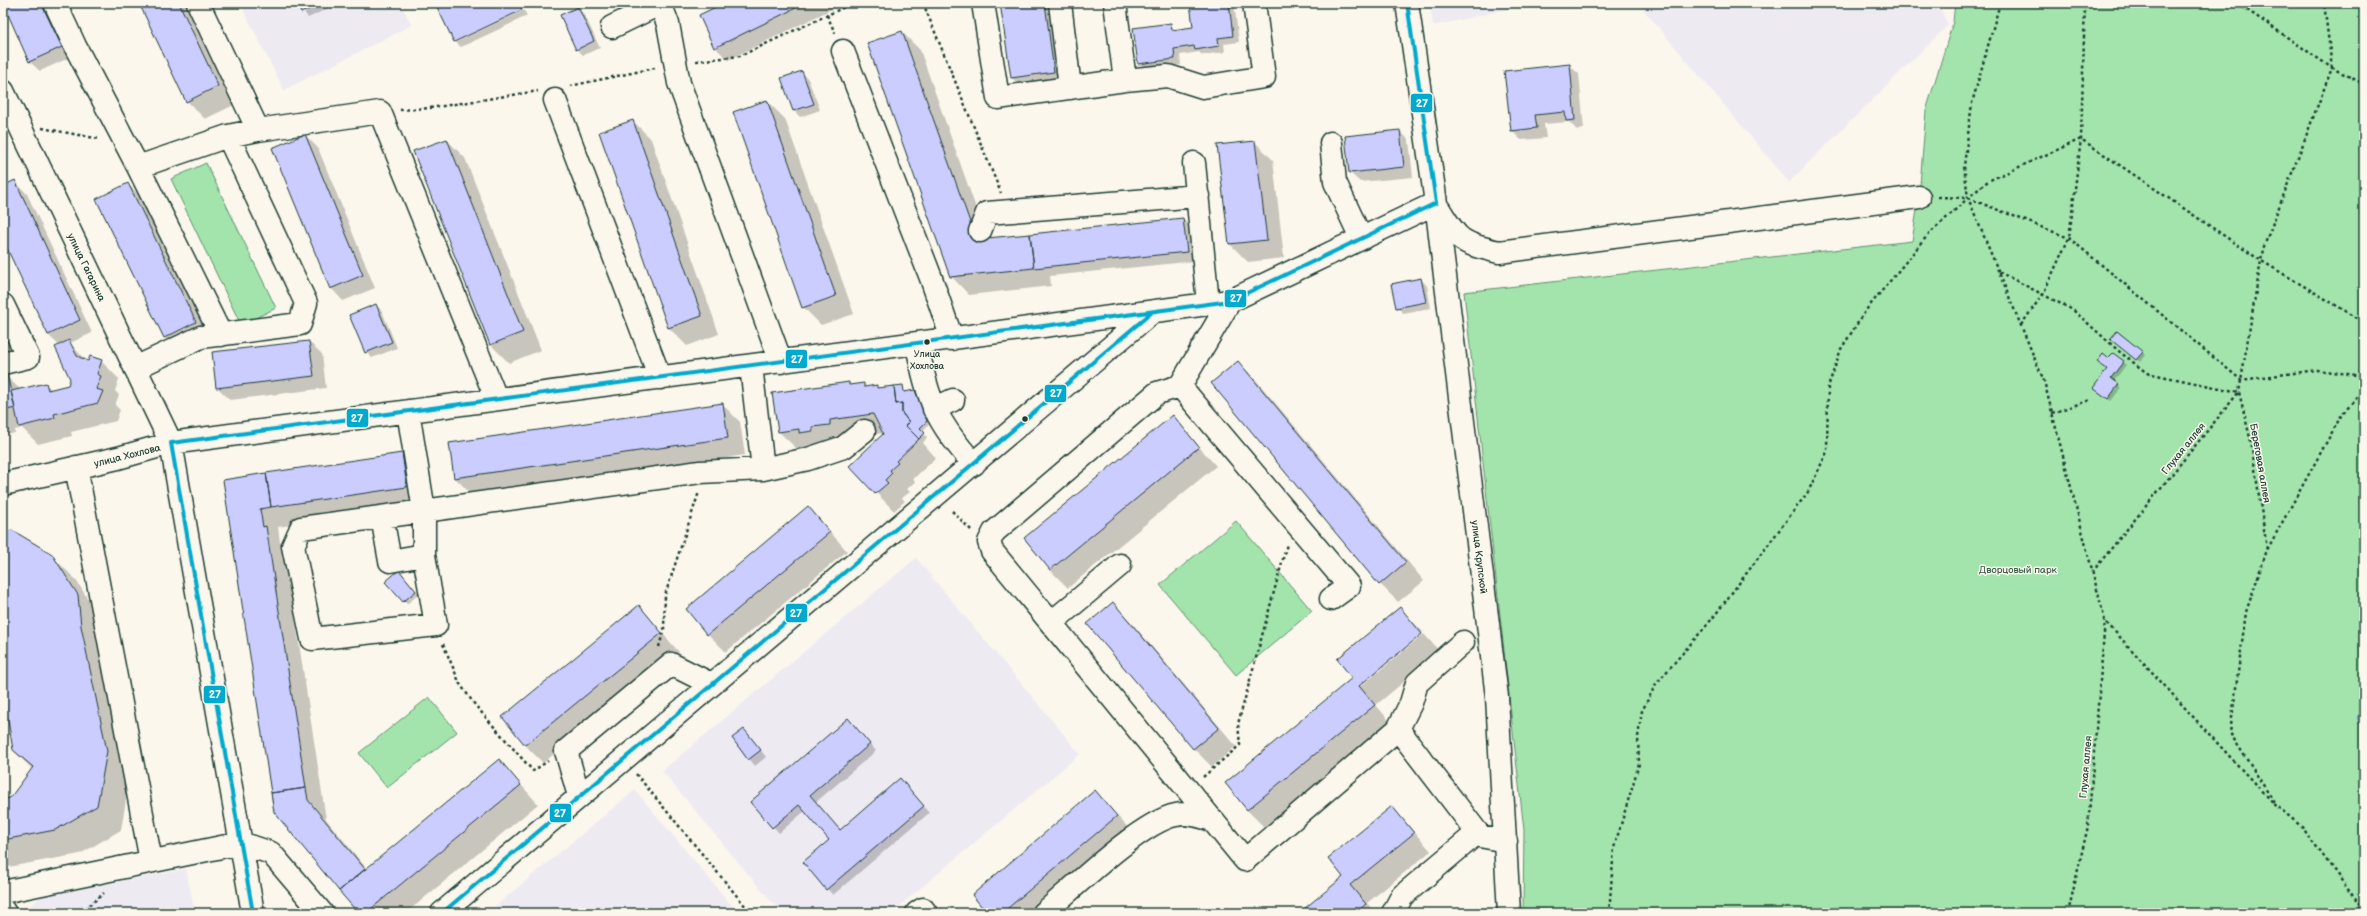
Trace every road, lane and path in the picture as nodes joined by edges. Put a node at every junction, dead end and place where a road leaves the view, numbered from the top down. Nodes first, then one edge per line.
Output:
1 (55, 3) edge
2 (198, 3) edge
3 (660, 3) edge
4 (853, 3) edge
5 (923, 3) edge
6 (983, 3) edge
7 (1060, 3) edge
8 (1115, 3) edge
9 (1254, 3) edge
10 (1407, 3) edge
11 (2000, 3) edge
12 (2085, 3) edge
13 (2237, 3) edge
14 (2324, 3) edge
15 (612, 27) dead end
16 (843, 51) dead end
17 (675, 64) junction
18 (2332, 68) junction
19 (1125, 80) junction
20 (2364, 84) edge
21 (1070, 88) junction
22 (555, 93) junction
23 (6, 105) edge
24 (380, 112) junction
25 (39, 127) dead end
26 (258, 130) junction
27 (228, 136) junction
28 (2081, 139) junction
29 (1331, 143) dead end
30 (126, 144) junction
31 (1194, 163) dead end
32 (138, 167) junction
33 (1198, 196) junction
34 (1919, 197) joint
35 (1968, 198) junction
36 (1436, 202) junction
37 (1009, 212) junction
38 (980, 231) dead end
39 (1361, 238) junction
40 (2069, 238) junction
41 (2260, 260) junction
42 (1999, 272) junction
43 (2043, 294) junction
44 (1230, 301) junction
45 (1208, 303) junction
46 (3, 305) edge
47 (1151, 313) junction
48 (1080, 322) junction
49 (2364, 322) edge
50 (2021, 325) junction
51 (221, 335) junction
52 (952, 339) junction
53 (917, 344) junction
54 (2121, 353) junction
55 (2118, 357) dead end
56 (1093, 361) junction
57 (781, 362) junction
58 (3, 363) edge
59 (751, 366) junction
60 (135, 368) junction
61 (2364, 376) edge
62 (660, 378) junction
63 (2241, 380) junction
64 (1180, 386) junction
65 (2364, 389) edge
66 (2239, 392) junction
67 (496, 398) junction
68 (2090, 400) dead end
69 (408, 412) junction
70 (2052, 413) junction
71 (864, 431) dead end
72 (171, 443) junction
73 (974, 464) junction
74 (76, 467) junction
75 (763, 469) junction
76 (706, 471) junction
77 (3, 484) edge
78 (424, 511) junction
79 (382, 516) junction
80 (1294, 520) junction
81 (2267, 550) junction
82 (424, 555) junction
83 (1120, 565) dead end
84 (2093, 571) junction
85 (1332, 599) dead end
86 (2105, 620) junction
87 (1051, 623) junction
88 (436, 625) junction
89 (1463, 642) dead end
90 (658, 650) dead end
91 (711, 684) junction
92 (1398, 729) junction
93 (566, 751) junction
94 (623, 759) junction
95 (1187, 790) junction
96 (579, 796) junction
97 (2278, 809) junction
98 (1212, 820) junction
99 (1477, 833) junction
100 (1506, 841) junction
101 (241, 843) junction
102 (151, 861) junction
103 (110, 888) dead end
104 (3, 892) edge
105 (3, 910) edge
106 (2364, 912) edge
107 (5, 913) edge
108 (80, 913) edge
109 (253, 913) edge
110 (322, 913) edge
111 (442, 913) edge
112 (751, 913) edge
113 (917, 913) edge
114 (926, 913) edge
115 (1044, 913) edge
116 (1393, 913) edge
117 (1509, 913) edge
118 (1609, 913) edge
119 (2068, 913) edge

1 - 30 street
2 - 26 street
3 - 15 street
3 - 17 street
4 - 17 path
5 - 37 path
6 - 21 street
7 - 21 street
8 - 19 street
9 - 19 street
10 - 36 street
11 - 35 path
12 - 28 path
13 - 18 path
14 - 18 path
16 - 52 street
17 - 22 path
17 - 57 street
18 - 20 path
18 - 41 path, Береговая аллея
19 - 21 street
22 - 24 path
22 - 62 street
23 - 60 street, улица Гагарина
24 - 26 street
24 - 67 street
25 - 30 path
26 - 27 street
27 - 32 street
27 - 51 street
28 - 35 path
28 - 40 path
28 - 41 path
29 - 39 street
30 - 32 street
31 - 33 street
32 - 51 street
33 - 37 street
33 - 45 street
34 - 35 path
34 - 36 street
35 - 40 path
35 - 42 path
35 - 118 path
36 - 39 street, улица Хохлова
36 - 100 street, улица Крупской
37 - 38 street
39 - 44 street, улица Хохлова
40 - 43 path
40 - 63 path
41 - 49 path
41 - 63 path, Береговая аллея
42 - 43 path
42 - 50 path
43 - 50 path
43 - 54 path
44 - 45 street, улица Хохлова
44 - 64 street
45 - 47 street, улица Хохлова
46 - 58 street
47 - 48 street, улица Хохлова
47 - 56 street
48 - 52 street, улица Хохлова
48 - 56 street
50 - 70 path
51 - 60 street
52 - 53 street, улица Хохлова
53 - 57 street, улица Хохлова
53 - 73 street
54 - 55 path
54 - 66 path
56 - 73 street
57 - 59 street, улица Хохлова
59 - 62 street, улица Хохлова
59 - 75 street
60 - 72 street, улица Гагарина
61 - 63 path
62 - 67 street, улица Хохлова
63 - 66 path, Береговая аллея
64 - 80 street
64 - 87 street
65 - 81 path
66 - 81 path, Береговая аллея
66 - 84 path, Глухая аллея
67 - 69 street, улица Хохлова
68 - 70 path
69 - 72 street, улица Хохлова
69 - 78 street
70 - 84 path
71 - 75 street
72 - 74 street, улица Хохлова
72 - 101 street, улица Гагарина
73 - 91 street
74 - 77 street, улица Хохлова
74 - 102 street
75 - 76 street
76 - 78 street
76 - 90 path
78 - 79 street
78 - 82 street
79 - 82 street
79 - 88 street
80 - 85 street
80 - 95 path
81 - 97 path
82 - 88 street
83 - 87 street
84 - 86 path
86 - 97 path
86 - 119 path, Глухая аллея
87 - 95 street
88 - 93 path
89 - 92 street
91 - 93 street
91 - 94 street
92 - 98 street
92 - 99 street
93 - 96 street
94 - 96 street
94 - 112 path
95 - 98 street
96 - 111 street
97 - 106 path
98 - 115 street
99 - 100 street
99 - 116 street
100 - 117 street, улица Крупской
101 - 102 street
101 - 109 street, улица Гагарина
101 - 110 street
102 - 104 street
103 - 108 path
105 - 107 street
113 - 114 street

